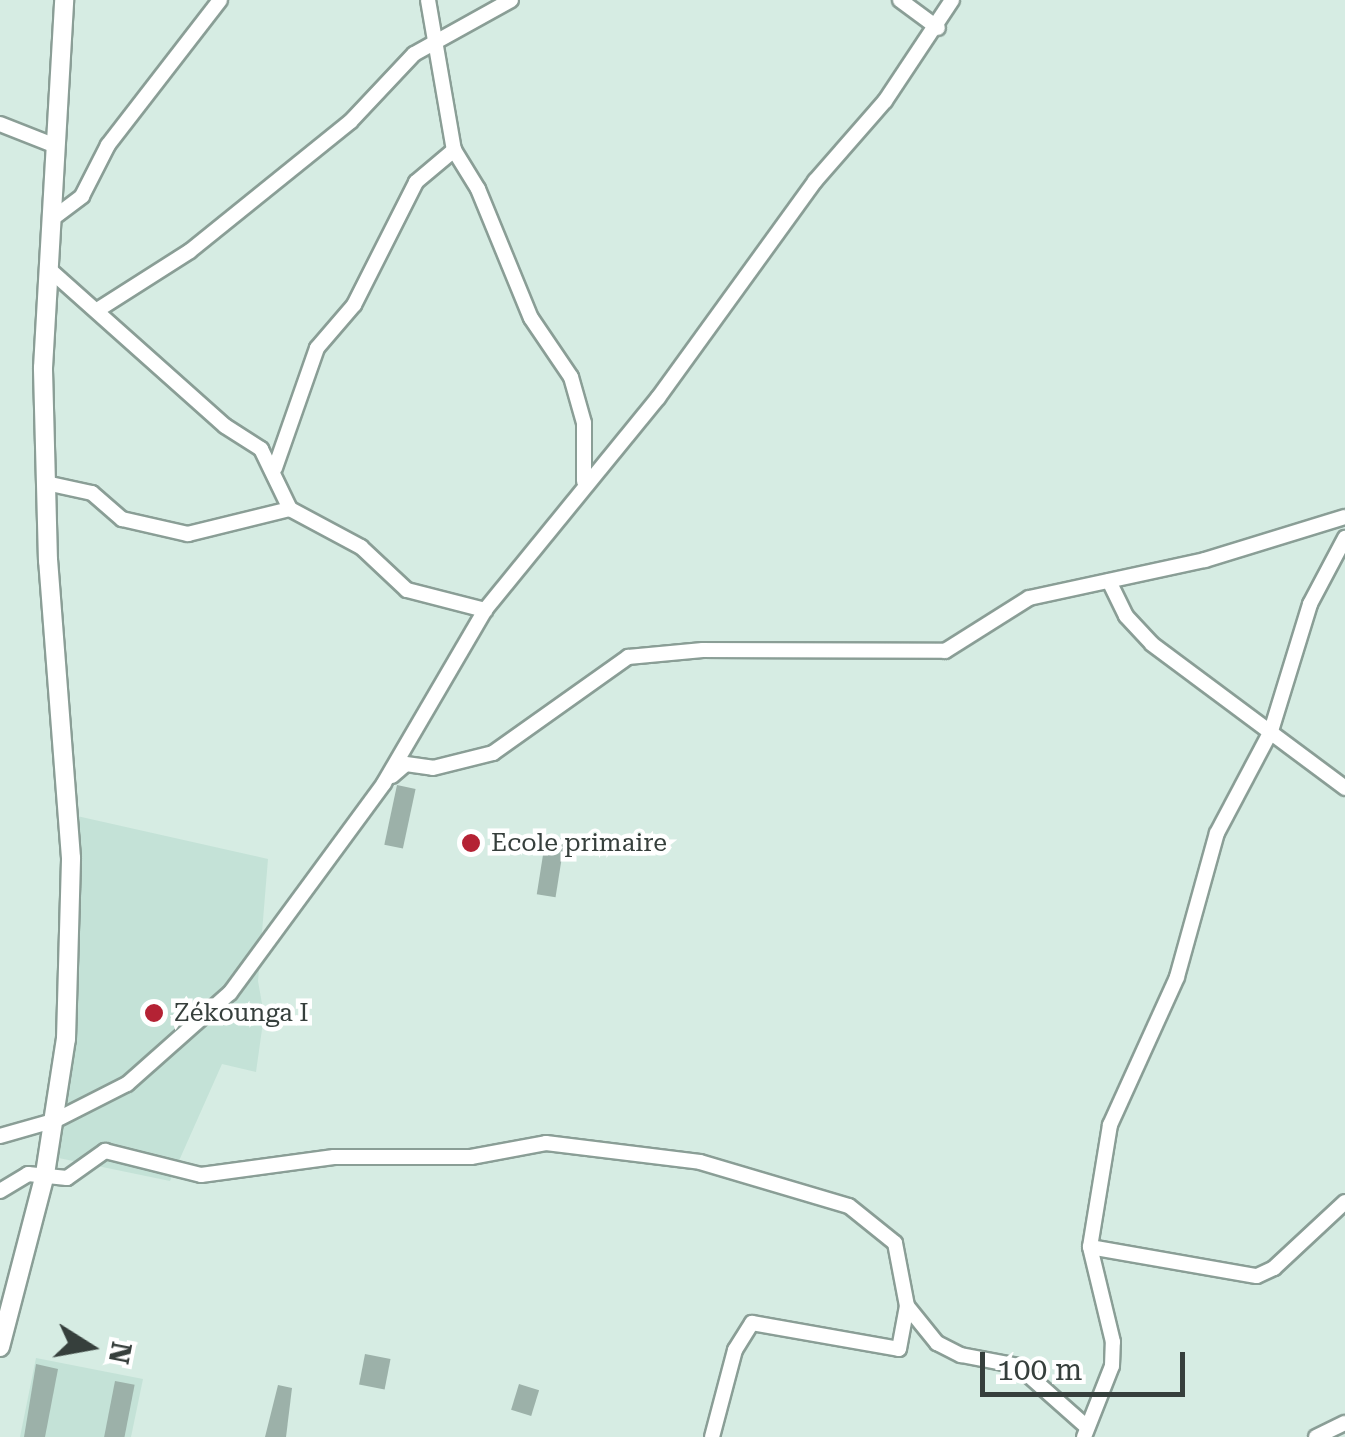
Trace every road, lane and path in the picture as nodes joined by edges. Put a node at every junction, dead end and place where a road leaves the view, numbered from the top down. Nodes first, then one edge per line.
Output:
1 (64, 0) edge
2 (220, 0) edge
3 (428, 0) edge
4 (511, 0) edge
5 (900, 0) edge
6 (952, 0) edge
7 (938, 28) junction
8 (437, 47) junction
9 (0, 124) edge
10 (56, 146) junction
11 (454, 150) junction
12 (52, 219) junction
13 (50, 270) junction
14 (100, 310) junction
15 (275, 468) junction
16 (584, 482) junction
17 (46, 483) junction
18 (290, 509) junction
19 (1345, 517) edge
20 (1345, 538) edge
21 (1109, 580) junction
22 (485, 610) junction
23 (1271, 732) junction
24 (384, 783) junction
25 (1345, 788) edge
26 (56, 1120) junction
27 (0, 1136) edge
28 (45, 1174) junction
29 (0, 1191) edge
30 (1345, 1202) edge
31 (1090, 1247) junction
32 (908, 1306) junction
33 (0, 1348) edge
34 (1345, 1424) edge
35 (1086, 1432) edge
36 (712, 1437) edge
37 (1316, 1437) edge

1 - 10 street
2 - 12 street
3 - 8 street
4 - 8 street
5 - 7 street
6 - 7 street
7 - 16 street
8 - 11 street
8 - 14 street
9 - 10 street
10 - 12 street
11 - 15 street
11 - 16 street
12 - 13 street
13 - 14 street
13 - 17 street
14 - 15 street
15 - 18 street
16 - 22 street
17 - 18 street
17 - 26 street
18 - 22 street
19 - 21 street
20 - 23 street
21 - 23 street
21 - 24 street
22 - 24 street
23 - 25 street
23 - 31 street
24 - 26 street
26 - 27 street
26 - 28 street
28 - 29 street
28 - 32 street
28 - 33 street
30 - 31 street
31 - 35 street
32 - 35 street
32 - 36 street
34 - 37 street

